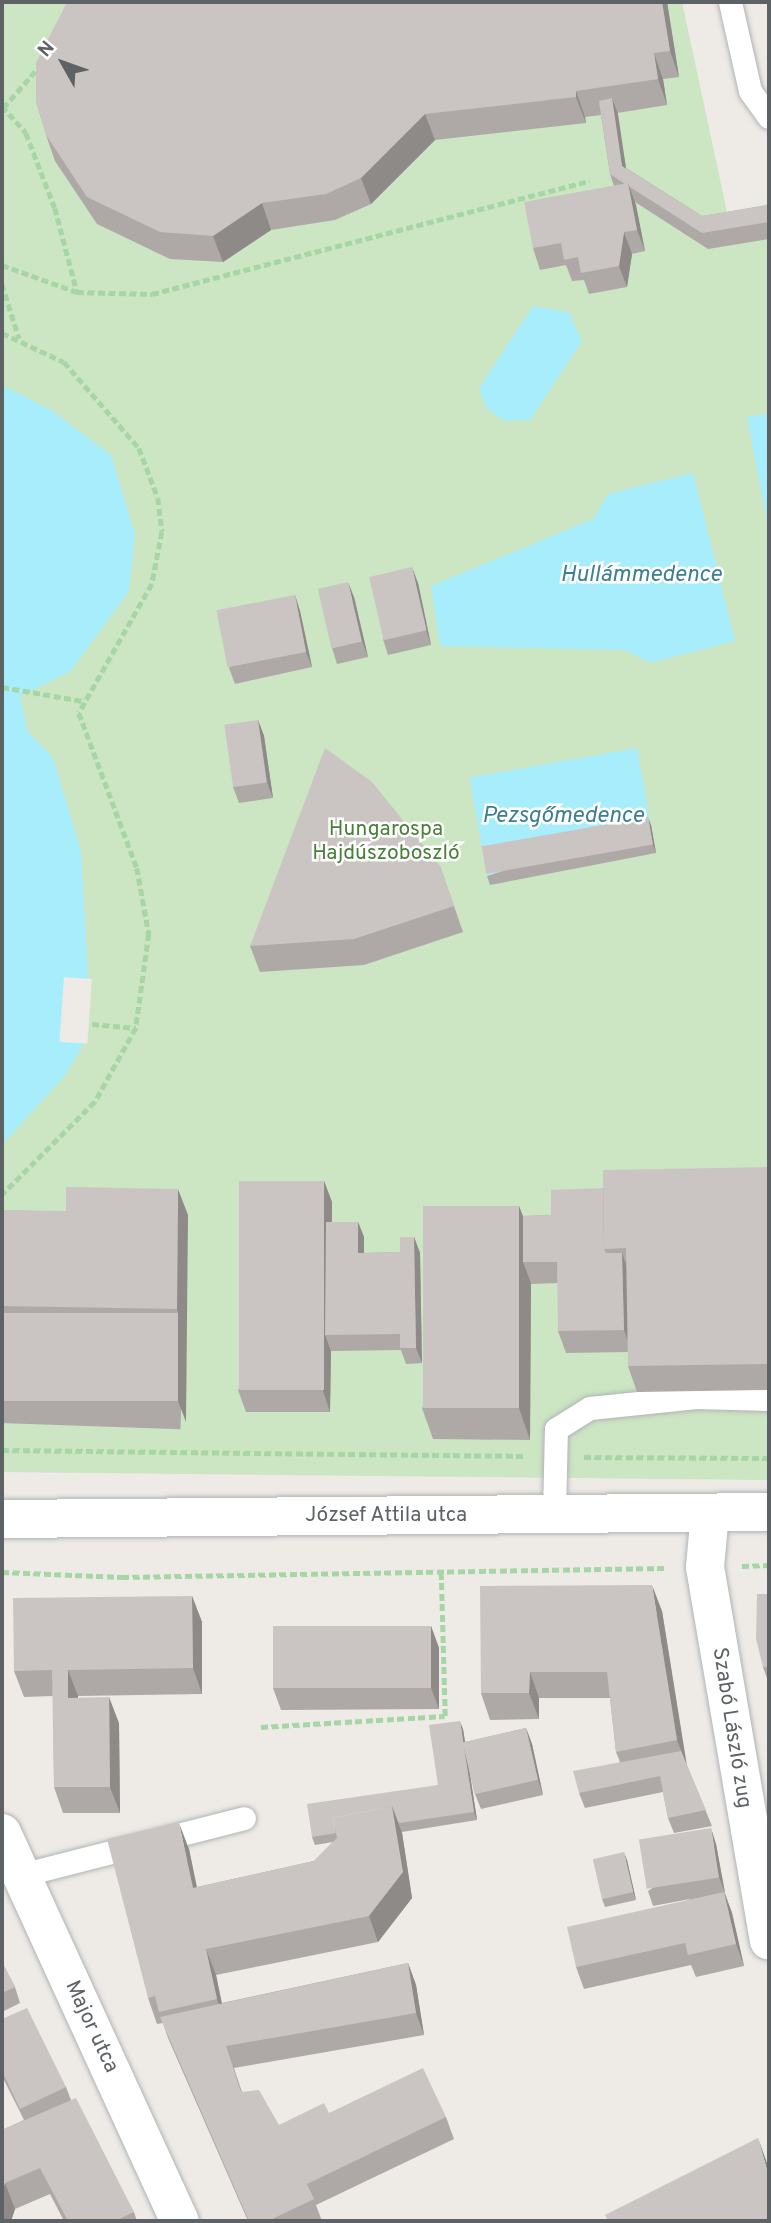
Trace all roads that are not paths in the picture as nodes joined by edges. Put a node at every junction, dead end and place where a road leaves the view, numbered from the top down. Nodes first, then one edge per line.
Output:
1 (730, 2) edge
2 (769, 117) edge
3 (769, 1399) edge
4 (769, 1512) edge
5 (710, 1513) junction
6 (554, 1515) junction
7 (2, 1519) edge
8 (244, 1818) dead end
9 (2, 1833) edge
10 (21, 1875) junction
11 (769, 1941) edge
12 (180, 2221) edge

1 - 2 lane
3 - 6 lane
4 - 5 street, József Attila utca
5 - 6 street, József Attila utca
5 - 11 street, Szabó László zug
6 - 7 street, József Attila utca
8 - 10 lane
9 - 10 street, Major utca
10 - 12 street, Major utca

